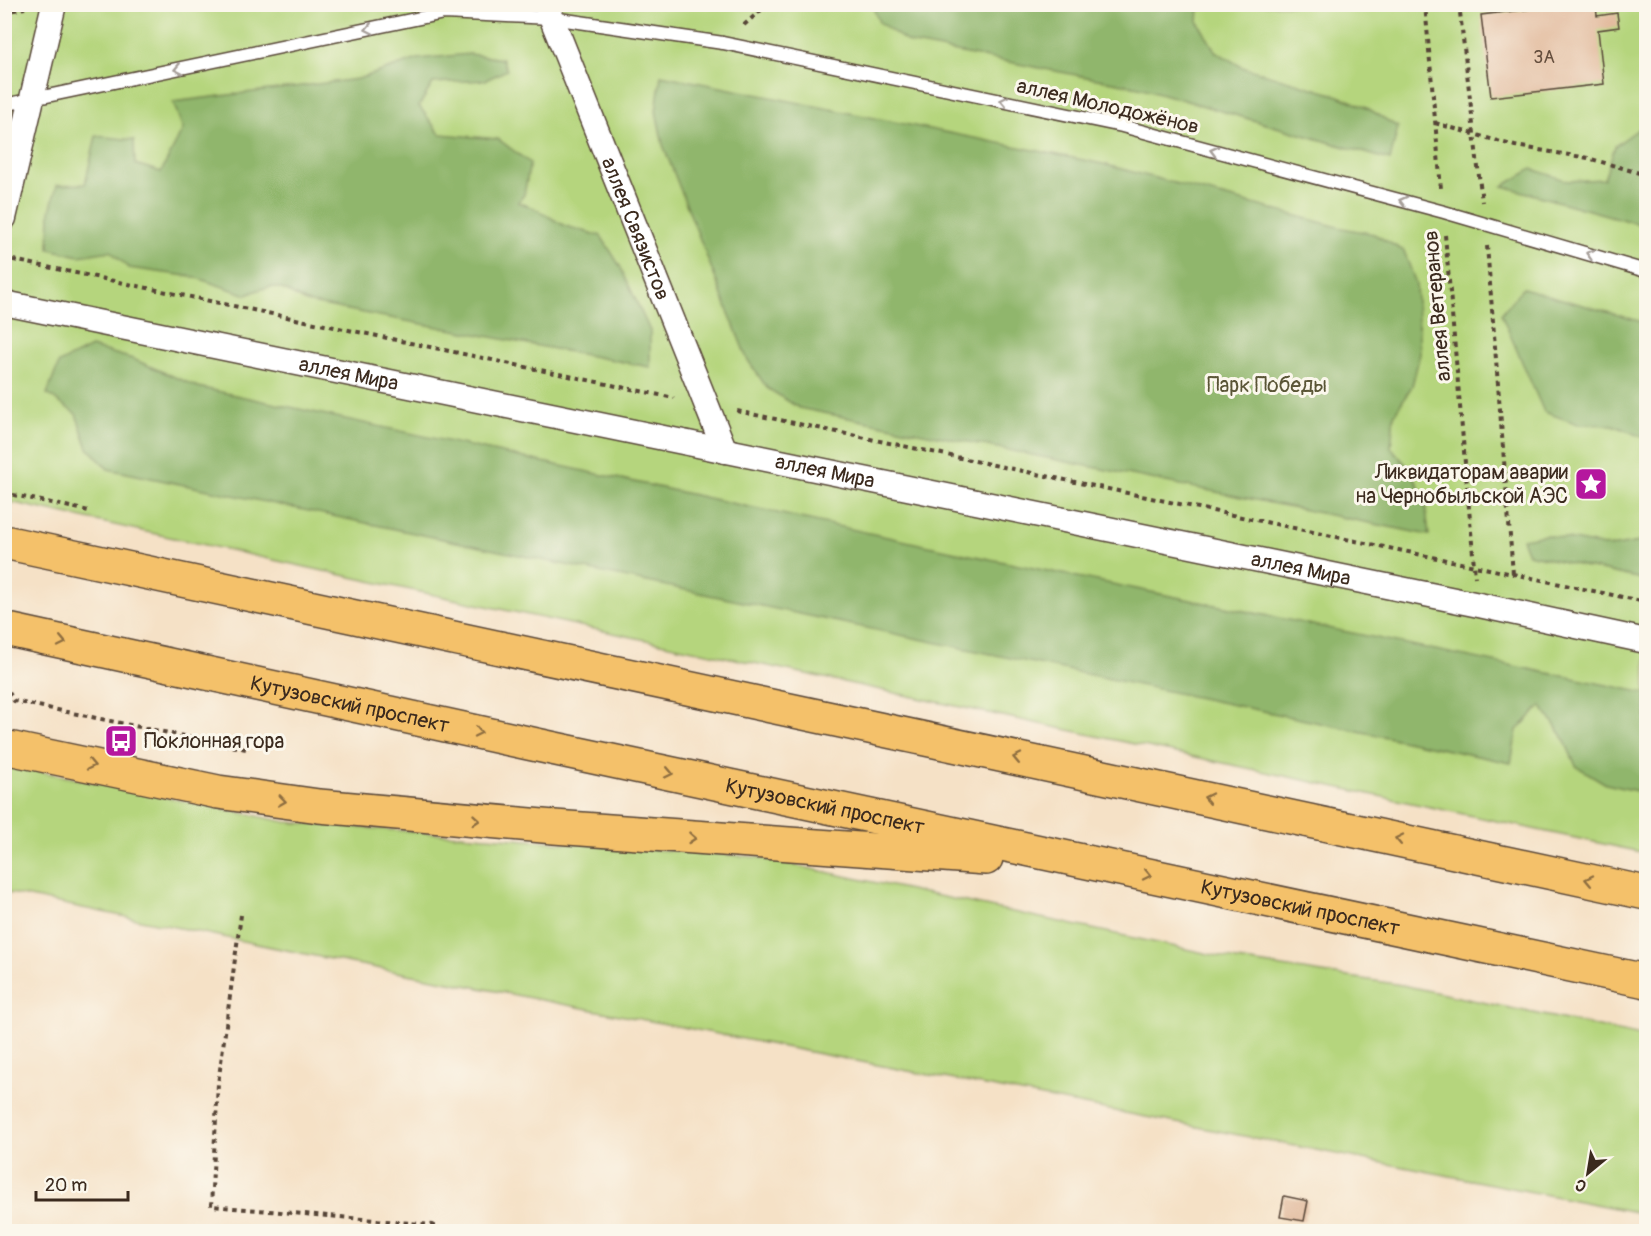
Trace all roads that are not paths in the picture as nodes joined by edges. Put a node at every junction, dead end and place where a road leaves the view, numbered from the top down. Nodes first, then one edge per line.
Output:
1 (54, 4) edge
2 (549, 11) edge
3 (32, 99) junction
4 (4, 105) edge
5 (4, 218) edge
6 (1647, 270) edge
7 (4, 303) edge
8 (725, 451) junction
9 (4, 542) edge
10 (4, 629) edge
11 (1647, 641) edge
12 (4, 747) edge
13 (1104, 866) junction
14 (1647, 893) edge
15 (1647, 981) edge

1 - 3 street
2 -> 3 lane, аллея Молодожёнов
6 -> 2 lane, аллея Молодожёнов
2 - 8 street, аллея Связистов
3 - 4 lane, аллея Молодожёнов
3 - 5 street
7 - 8 street, аллея Мира
8 - 11 street, аллея Мира
14 -> 9 main road
10 -> 13 main road, Кутузовский проспект
12 -> 13 main road
13 -> 15 main road, Кутузовский проспект

